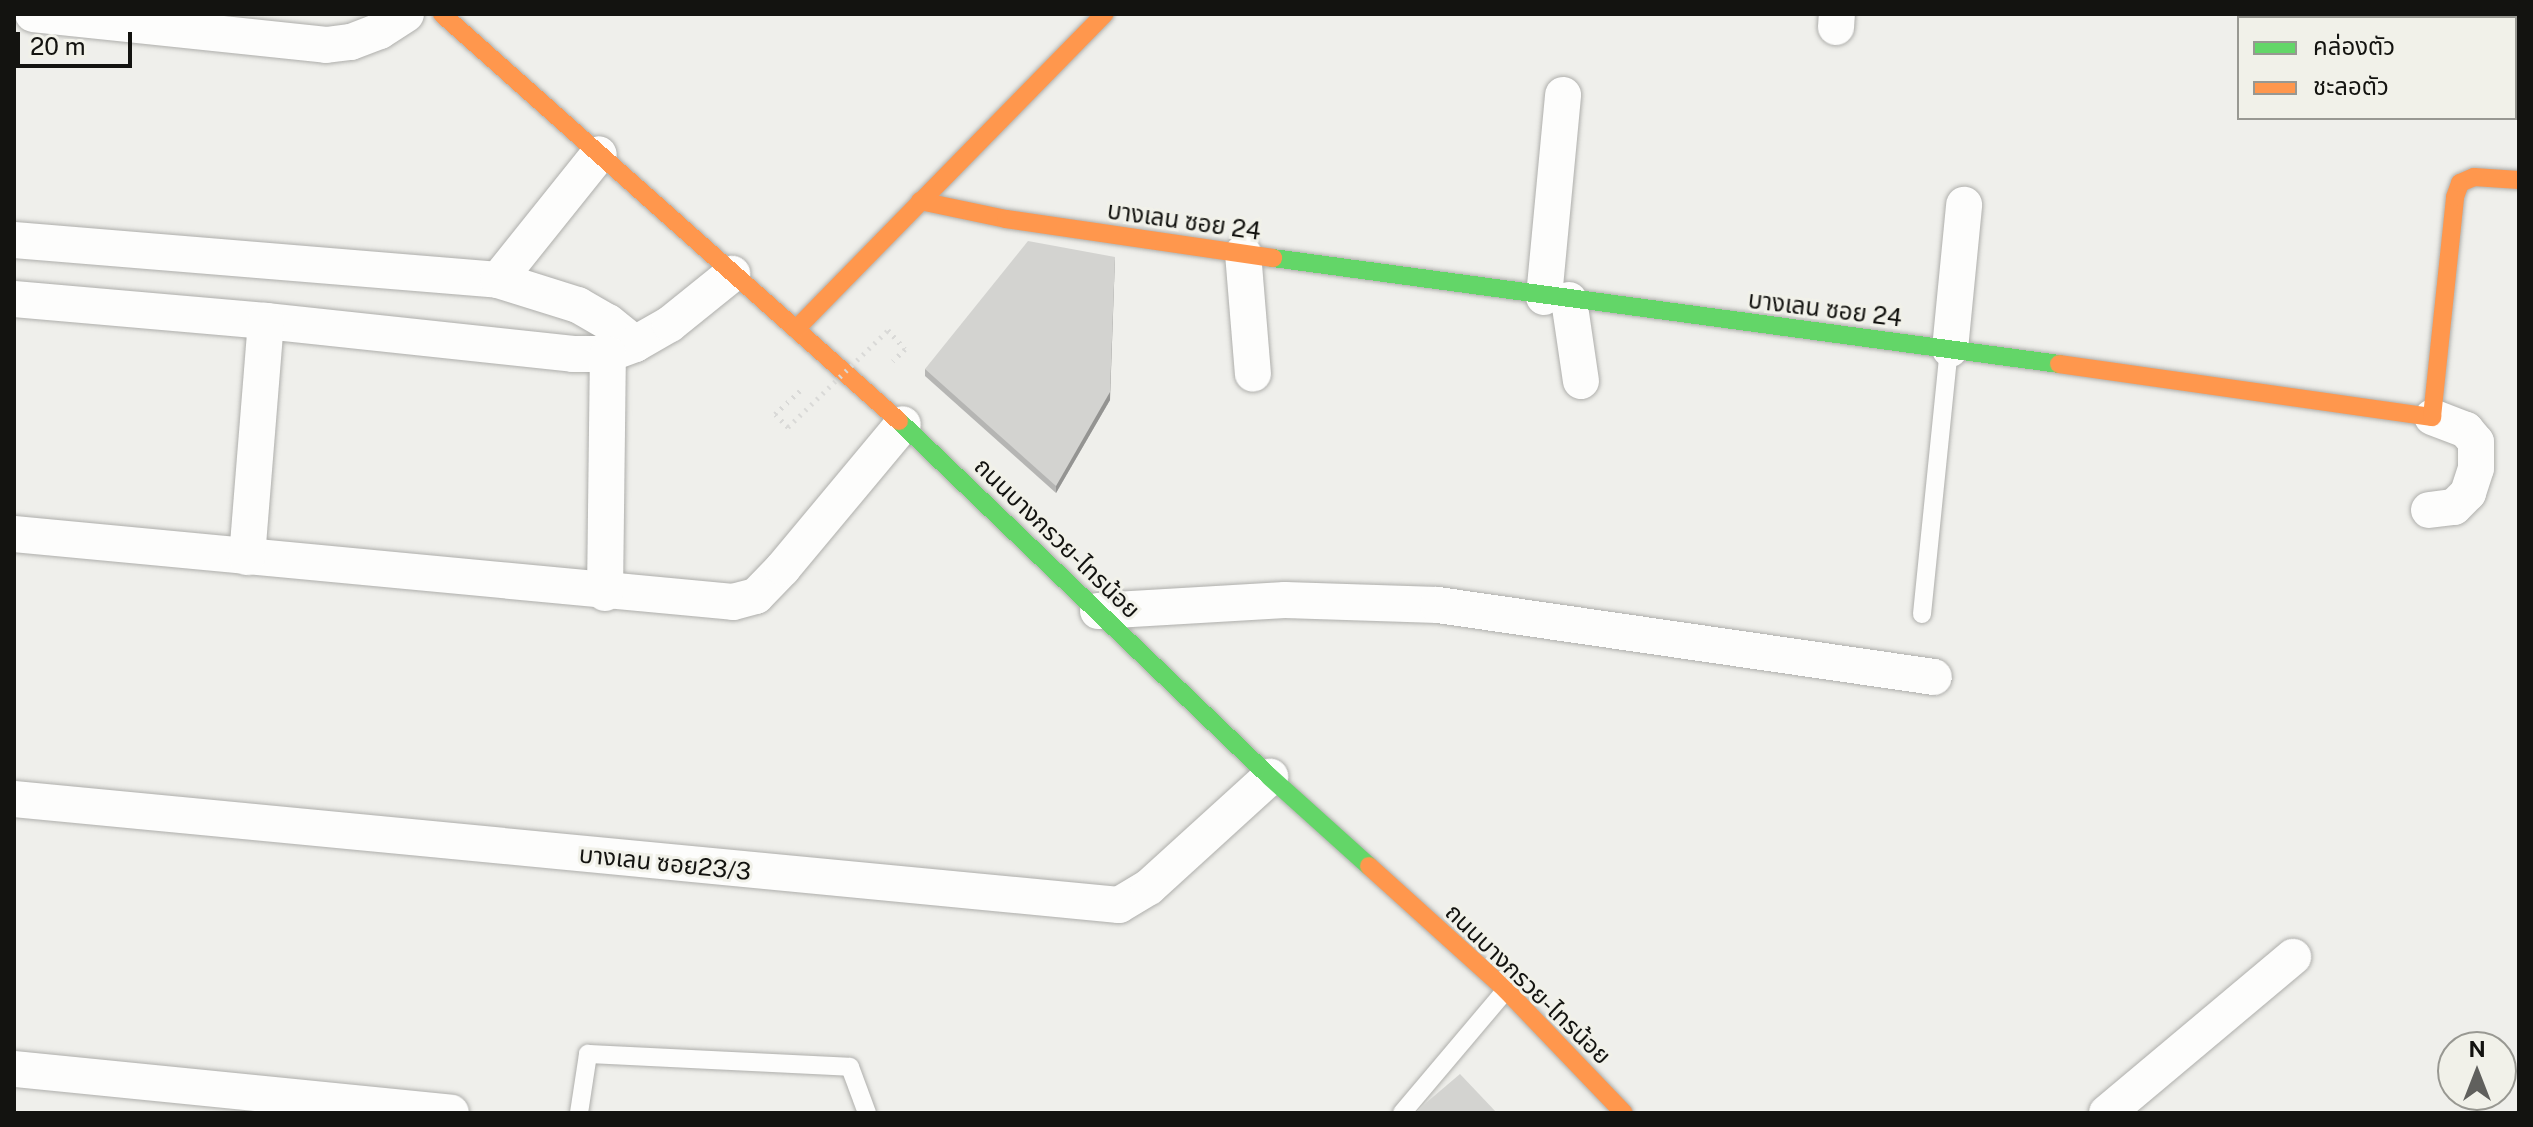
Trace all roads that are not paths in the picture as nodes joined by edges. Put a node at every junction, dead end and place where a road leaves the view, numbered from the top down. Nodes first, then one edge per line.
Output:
1 (33, 14) edge
2 (406, 14) edge
3 (442, 14) edge
4 (1105, 14) edge
5 (1563, 95) dead end
6 (599, 154) junction
7 (2519, 180) edge
8 (920, 201) junction
9 (1964, 205) dead end
10 (14, 240) edge
11 (1243, 253) junction
12 (732, 274) junction
13 (498, 280) junction
14 (1557, 298) junction
15 (14, 299) edge
16 (266, 321) junction
17 (796, 329) junction
18 (622, 349) junction
19 (1950, 349) junction
20 (1253, 374) dead end
21 (1581, 381) dead end
22 (2432, 417) junction
23 (903, 424) junction
24 (2429, 510) dead end
25 (14, 534) edge
26 (247, 557) junction
27 (605, 593) junction
28 (1098, 611) junction
29 (1922, 614) dead end
30 (1934, 677) dead end
31 (1270, 777) junction
32 (14, 799) edge
33 (2293, 957) dead end
34 (1506, 990) junction
35 (14, 1069) edge
36 (451, 1113) edge
37 (579, 1113) edge
38 (867, 1113) edge
39 (1402, 1113) edge
40 (1624, 1113) edge
41 (2107, 1113) edge

1 - 2 street
3 - 6 street, ถนนบางกรวย-ไทรน้อย
4 - 8 street
5 - 14 street
6 - 12 street, ถนนบางกรวย-ไทรน้อย
6 - 13 street
7 - 22 street
8 - 11 street, บางเลน ซอย 24
8 - 17 street
9 - 19 street
10 - 13 street
11 - 14 street, บางเลน ซอย 24
11 - 20 street
12 - 17 street, ถนนบางกรวย-ไทรน้อย
12 - 18 street
13 - 18 street
14 - 19 street, บางเลน ซอย 24
14 - 21 street
15 - 16 street
16 - 18 street
16 - 26 street
17 - 23 street, ถนนบางกรวย-ไทรน้อย
18 - 27 street
19 - 22 street, บางเลน ซอย 24
19 - 29 lane
22 - 24 street
23 - 27 street
23 - 28 street, ถนนบางกรวย-ไทรน้อย
25 - 26 street
26 - 27 street
28 - 30 street
28 - 31 street, ถนนบางกรวย-ไทรน้อย
31 - 32 street, บางเลน ซอย23/3
31 - 34 street, ถนนบางกรวย-ไทรน้อย
33 - 41 street
34 - 39 lane
34 - 40 street, ถนนบางกรวย-ไทรน้อย
35 - 36 street
37 - 38 lane

